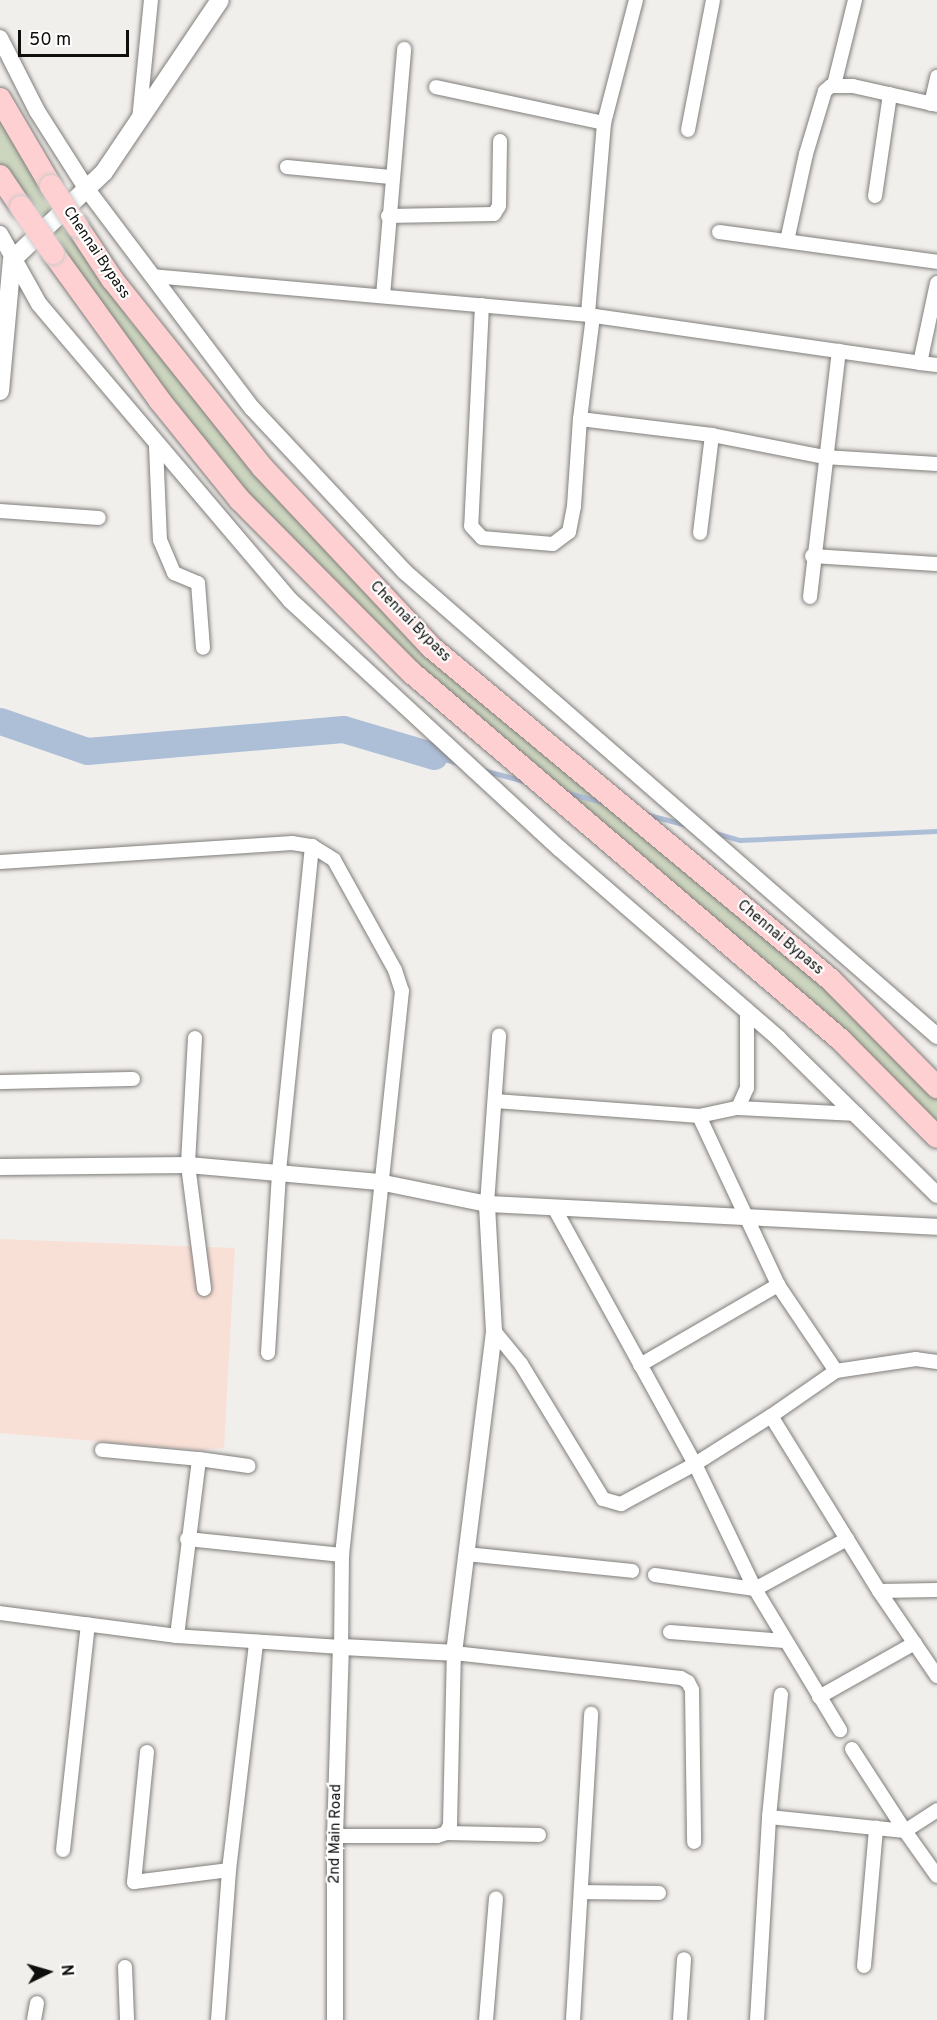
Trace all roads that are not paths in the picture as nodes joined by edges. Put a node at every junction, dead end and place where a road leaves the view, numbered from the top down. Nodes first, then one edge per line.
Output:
1 (151, 0) edge
2 (220, 0) edge
3 (636, 0) edge
4 (713, 0) edge
5 (855, 0) edge
6 (0, 38) edge
7 (404, 50) dead end
8 (937, 77) edge
9 (834, 85) junction
10 (436, 87) dead end
11 (890, 94) junction
12 (0, 99) edge
13 (934, 104) edge
14 (139, 122) junction
15 (604, 123) junction
16 (688, 130) dead end
17 (500, 141) dead end
18 (286, 167) dead end
19 (0, 176) edge
20 (392, 177) junction
21 (81, 192) junction
22 (875, 196) dead end
23 (388, 216) junction
24 (718, 232) dead end
25 (0, 234) edge
26 (787, 241) junction
27 (15, 257) junction
28 (937, 262) edge
29 (152, 276) junction
30 (937, 283) edge
31 (383, 296) junction
32 (482, 305) junction
33 (590, 315) junction
34 (839, 351) junction
35 (920, 363) junction
36 (937, 365) edge
37 (0, 391) edge
38 (580, 419) junction
39 (712, 435) junction
40 (156, 446) junction
41 (824, 457) junction
42 (937, 464) edge
43 (0, 511) edge
44 (99, 518) dead end
45 (700, 533) dead end
46 (812, 556) junction
47 (937, 564) edge
48 (810, 597) dead end
49 (203, 648) dead end
50 (312, 846) junction
51 (0, 862) edge
52 (747, 1010) junction
53 (499, 1035) dead end
54 (937, 1036) edge
55 (195, 1038) dead end
56 (133, 1079) dead end
57 (0, 1082) edge
58 (937, 1087) edge
59 (495, 1101) junction
60 (738, 1108) junction
61 (857, 1114) junction
62 (699, 1116) junction
63 (937, 1137) edge
64 (188, 1165) junction
65 (0, 1167) edge
66 (279, 1171) junction
67 (379, 1182) junction
68 (937, 1195) edge
69 (488, 1204) junction
70 (554, 1208) junction
71 (747, 1219) junction
72 (937, 1227) edge
73 (778, 1285) junction
74 (204, 1288) dead end
75 (494, 1331) junction
76 (268, 1353) dead end
77 (937, 1362) edge
78 (640, 1365) junction
79 (836, 1371) junction
80 (771, 1416) junction
81 (102, 1450) dead end
82 (199, 1459) junction
83 (695, 1464) junction
84 (249, 1466) dead end
85 (187, 1539) junction
86 (847, 1539) junction
87 (466, 1554) junction
88 (342, 1555) junction
89 (632, 1571) dead end
90 (655, 1575) dead end
91 (755, 1589) junction
92 (937, 1590) edge
93 (879, 1591) junction
94 (0, 1613) edge
95 (88, 1624) junction
96 (670, 1632) dead end
97 (177, 1636) junction
98 (785, 1641) junction
99 (256, 1642) junction
100 (915, 1643) junction
101 (341, 1647) junction
102 (454, 1653) junction
103 (937, 1676) edge
104 (781, 1695) dead end
105 (819, 1697) junction
106 (591, 1714) dead end
107 (840, 1730) dead end
108 (852, 1749) dead end
109 (147, 1752) dead end
110 (937, 1810) edge
111 (769, 1817) junction
112 (876, 1828) junction
113 (905, 1831) junction
114 (446, 1833) junction
115 (539, 1835) dead end
116 (335, 1836) junction
117 (694, 1842) dead end
118 (63, 1850) dead end
119 (229, 1870) junction
120 (937, 1876) edge
121 (581, 1892) junction
122 (659, 1893) dead end
123 (496, 1898) dead end
124 (684, 1959) dead end
125 (125, 1966) dead end
126 (864, 1966) dead end
127 (37, 2003) dead end
128 (34, 2020) edge
129 (127, 2020) edge
130 (218, 2020) edge
131 (335, 2020) edge
132 (486, 2020) edge
133 (573, 2020) edge
134 (680, 2020) edge
135 (757, 2020) edge

1 - 14 street
2 - 14 main road
3 - 15 street
4 - 16 street
5 - 9 street
6 - 21 street
7 - 20 street
8 - 13 street
9 - 11 street
9 - 26 street
10 - 15 street
11 - 13 street
11 - 22 street
12 - 58 highway, Chennai Bypass, bridge
14 - 21 main road
15 - 33 street
17 - 23 street
18 - 20 street
19 - 63 highway, bridge
20 - 23 street
21 - 27 main road
21 - 29 street
23 - 31 street
24 - 26 street
25 - 27 street
26 - 28 street
27 - 37 main road
27 - 40 street
29 - 31 street
29 - 54 street
30 - 35 street
31 - 32 street
32 - 33 street
32 - 38 street
33 - 34 street
33 - 38 street
34 - 35 street
34 - 41 street
35 - 36 street
38 - 39 street
39 - 41 street
39 - 45 street
40 - 49 street
40 - 52 street
41 - 42 street
41 - 46 street
43 - 44 street
46 - 47 street
46 - 48 street
50 - 51 street
50 - 66 street
50 - 67 street
52 - 60 street
52 - 61 street
53 - 59 street
55 - 64 street
56 - 57 street
59 - 62 street
59 - 69 street
60 - 61 street
60 - 62 street
61 - 68 street
62 - 71 street
64 - 65 street
64 - 66 street
64 - 74 street
66 - 67 street
66 - 76 street
67 - 69 street
67 - 88 street
69 - 70 street
69 - 75 street
70 - 71 street
70 - 78 street
71 - 72 street
71 - 73 street
73 - 78 street
73 - 79 street
75 - 83 street
75 - 87 street
77 - 79 street
78 - 83 street
79 - 80 street
80 - 83 street
80 - 86 street
81 - 82 street
82 - 84 street
82 - 85 street
83 - 91 street
85 - 88 street
85 - 97 street
86 - 91 street
86 - 93 street
87 - 89 street
87 - 102 street
88 - 101 street
90 - 91 street
91 - 98 street
92 - 93 street
93 - 100 street
94 - 95 street
95 - 97 street
95 - 118 street
96 - 98 street
97 - 99 street
98 - 105 street
99 - 101 street
99 - 119 street
100 - 103 street
100 - 105 street
101 - 102 street
101 - 116 street, 2nd Main Road
102 - 114 street
102 - 117 street
104 - 111 street
105 - 107 street
106 - 121 street
108 - 113 street
109 - 119 street
110 - 113 street
111 - 112 street
111 - 135 street
112 - 113 street
112 - 126 street
113 - 120 street
114 - 115 street
114 - 116 street
116 - 131 street, 2nd Main Road
119 - 130 street
121 - 122 street
121 - 133 street
123 - 132 street
124 - 134 street
125 - 129 street
127 - 128 street

